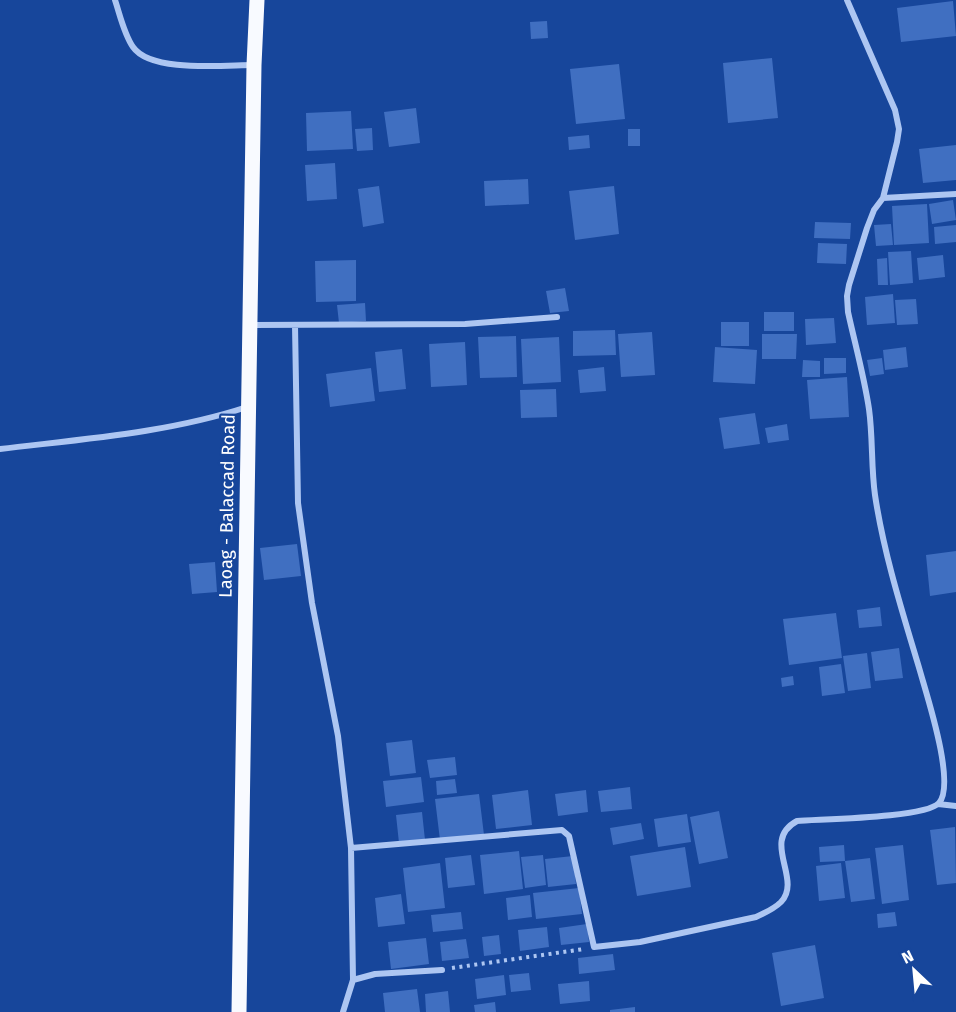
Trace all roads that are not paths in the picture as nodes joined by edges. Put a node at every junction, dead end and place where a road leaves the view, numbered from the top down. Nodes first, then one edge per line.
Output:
1 (115, 0) edge
2 (257, 0) edge
3 (847, 0) edge
4 (254, 65) junction
5 (956, 194) edge
6 (883, 198) junction
7 (558, 317) dead end
8 (250, 325) junction
9 (295, 325) junction
10 (249, 406) junction
11 (0, 449) edge
12 (938, 804) junction
13 (956, 806) edge
14 (351, 848) junction
15 (442, 970) road end
16 (353, 980) junction
17 (238, 1012) edge
18 (343, 1012) edge

1 - 4 street
2 - 4 main road, Laoag - Balaccad Road
3 - 6 street
4 - 8 main road, Laoag - Balaccad Road
5 - 6 street
6 - 12 street
7 - 9 street
8 - 9 street
8 - 10 main road, Laoag - Balaccad Road
9 - 14 street
10 - 11 street
10 - 17 main road, Laoag - Balaccad Road
12 - 13 street
12 - 14 street
14 - 16 street
15 - 16 street
16 - 18 street

